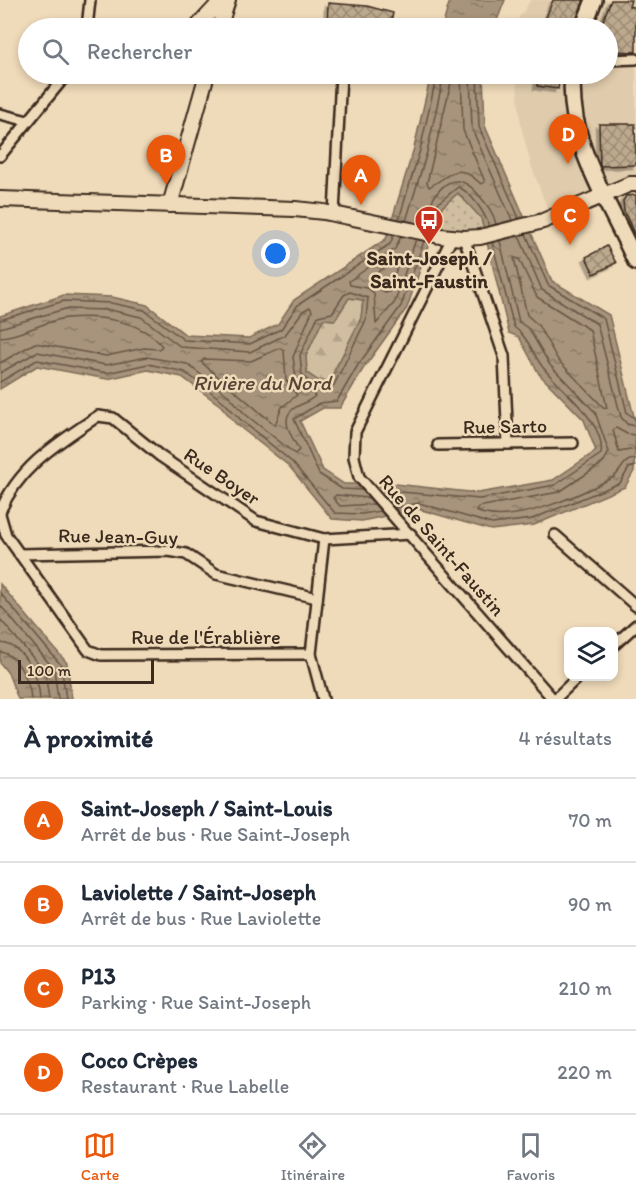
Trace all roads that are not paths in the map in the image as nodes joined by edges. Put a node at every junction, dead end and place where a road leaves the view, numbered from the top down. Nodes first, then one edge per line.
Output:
1 (90, 0) edge
2 (222, 0) edge
3 (228, 0) edge
4 (594, 0) edge
5 (88, 18) edge
6 (205, 18) edge
7 (222, 18) edge
8 (587, 18) edge
9 (636, 59) edge
10 (618, 60) edge
11 (59, 84) edge
12 (204, 84) edge
13 (340, 84) edge
14 (572, 84) edge
15 (0, 114) edge
16 (28, 121) junction
17 (0, 156) edge
18 (636, 184) edge
19 (605, 196) junction
20 (0, 199) edge
21 (170, 205) junction
22 (334, 214) junction
23 (452, 237) junction
24 (636, 262) edge
25 (573, 443) dead end
26 (438, 444) dead end
27 (508, 444) junction
28 (0, 513) edge
29 (411, 534) junction
30 (555, 535) dead end
31 (324, 539) junction
32 (19, 554) junction
33 (317, 598) junction
34 (636, 606) edge
35 (636, 625) edge
36 (618, 641) edge
37 (311, 654) junction
38 (574, 681) edge
39 (323, 699) edge
40 (554, 699) edge

1 - 5 street
2 - 6 street
3 - 7 street
4 - 8 main road
9 - 10 street
11 - 16 street
12 - 21 street
13 - 22 street
14 - 19 main road
15 - 16 street
16 - 17 street
18 - 19 street
19 - 23 street
19 - 24 main road
20 - 21 street
21 - 22 street
22 - 23 street
23 - 27 street
23 - 29 street, Rue de Saint-Faustin
25 - 27 street, Rue Sarto
26 - 27 street, Rue Sarto
28 - 31 street, Rue Boyer
28 - 32 street
29 - 31 street, Rue Boyer
29 - 40 street, Rue de Saint-Faustin
30 - 34 street
31 - 33 street
32 - 33 street, Rue Jean-Guy
32 - 37 street, Rue de l'Érablière
33 - 37 street
35 - 36 street
37 - 39 street
38 - 40 street

